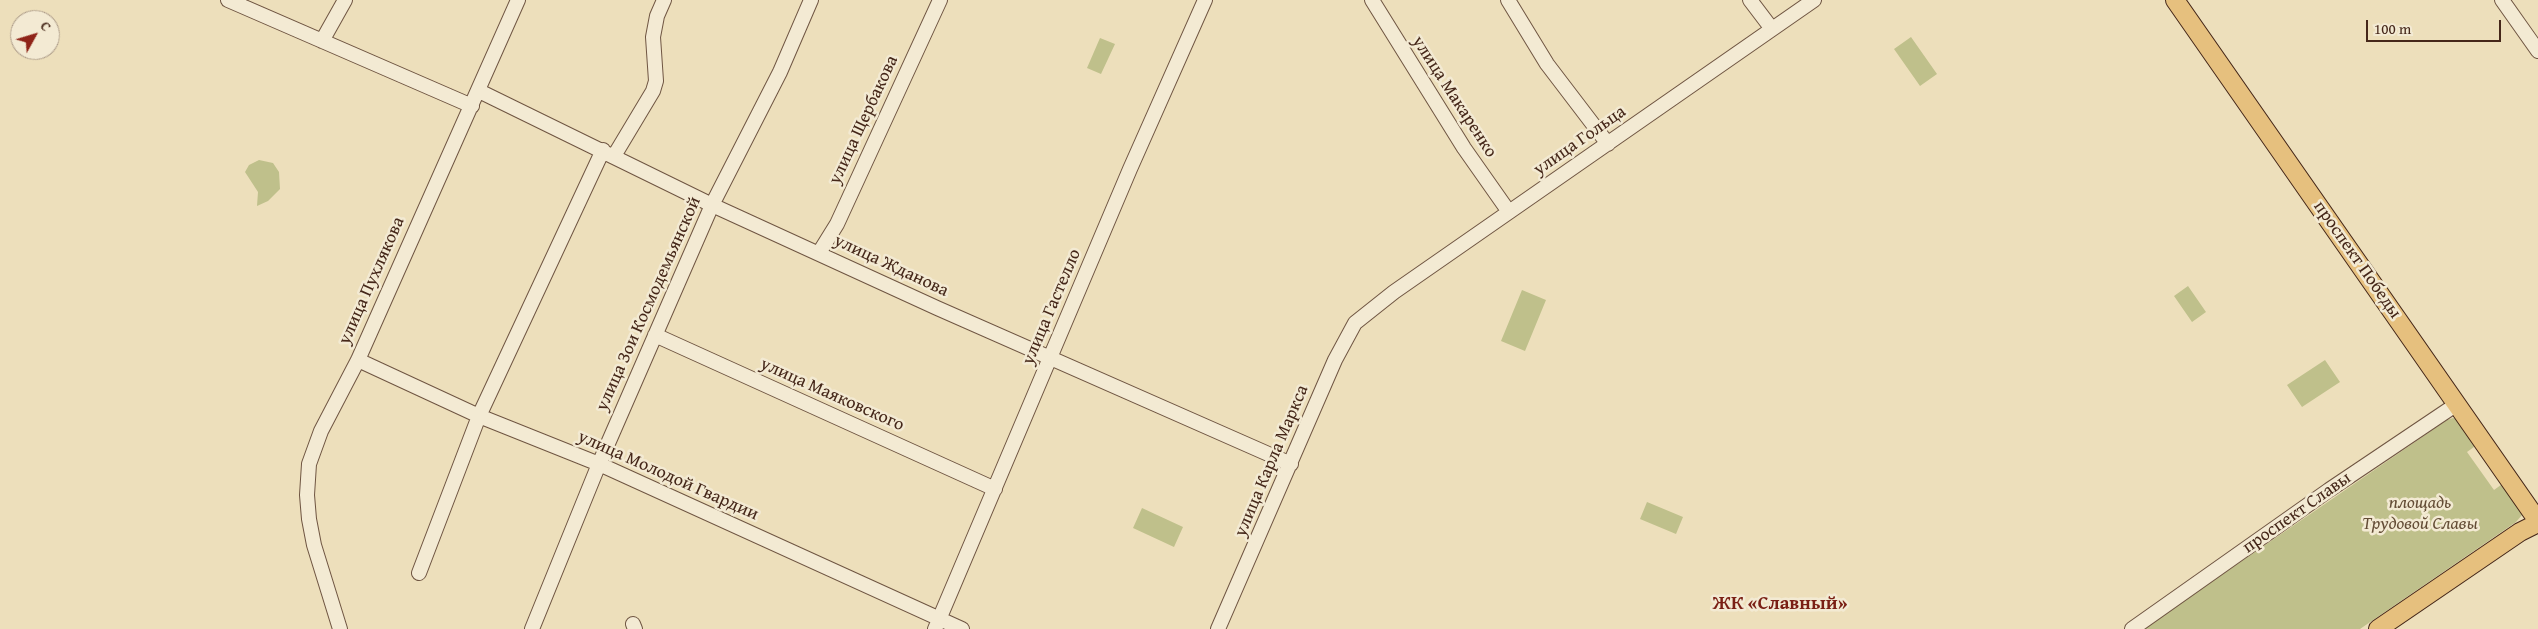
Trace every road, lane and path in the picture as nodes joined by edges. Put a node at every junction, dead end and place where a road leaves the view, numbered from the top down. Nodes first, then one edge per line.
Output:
1 (228, 0) edge
2 (345, 0) edge
3 (518, 0) edge
4 (664, 0) edge
5 (811, 0) edge
6 (940, 0) edge
7 (1205, 0) edge
8 (1372, 0) edge
9 (1508, 0) edge
10 (1750, 0) edge
11 (1814, 0) edge
12 (2175, 0) edge
13 (2188, 0) edge
14 (2502, 0) edge
15 (1772, 29) junction
16 (322, 41) junction
17 (2538, 51) edge
18 (479, 91) junction
19 (472, 106) junction
20 (1608, 144) junction
21 (608, 153) junction
22 (712, 205) junction
23 (1509, 212) junction
24 (819, 253) junction
25 (1366, 312) joint
26 (655, 335) junction
27 (1051, 359) junction
28 (358, 360) junction
29 (2460, 402) junction
30 (479, 416) junction
31 (599, 464) junction
32 (1291, 464) junction
33 (995, 489) junction
34 (2538, 507) edge
35 (2538, 522) edge
36 (419, 573) dead end
37 (937, 624) edge
38 (340, 629) edge
39 (532, 629) edge
40 (962, 629) edge
41 (1218, 629) edge
42 (2132, 629) edge
43 (2378, 629) edge

1 - 16 street
2 - 16 street
3 - 18 street, улица Пухлякова
4 - 21 street
5 - 22 street, улица Зои Космодемьянской
6 - 24 street, улица Щербакова
7 - 27 street, улица Гастелло
8 - 23 street, улица Макаренко
9 - 20 street
10 - 15 street
11 - 15 street, улица Гольца
12 - 29 main road, проспект Победы
13 - 29 main road, проспект Победы
14 - 17 street
15 - 20 street, улица Гольца
16 - 19 street
18 - 19 street, улица Пухлякова
18 - 21 street, улица Жданова
19 - 28 street, улица Пухлякова
20 - 23 street, улица Гольца
21 - 22 street, улица Жданова
21 - 30 street
22 - 24 street, улица Жданова
22 - 26 street, улица Зои Космодемьянской
23 - 25 street, улица Гольца
24 - 27 street, улица Жданова
25 - 32 street, улица Карла Маркса
26 - 31 street, улица Зои Космодемьянской
26 - 33 street, улица Маяковского
27 - 32 street, улица Жданова
27 - 33 street, улица Гастелло
28 - 30 street, улица Молодой Гвардии
28 - 38 street, улица Пухлякова
29 - 34 main road, проспект Победы
29 - 35 main road, проспект Победы
29 - 42 street, проспект Славы
30 - 31 street, улица Молодой Гвардии
30 - 36 street
31 - 37 street, улица Молодой Гвардии
31 - 39 street, улица Зои Космодемьянской
32 - 41 street, улица Карла Маркса
33 - 37 street, улица Гастелло
35 - 43 main road
37 - 40 street, улица Молодой Гвардии

